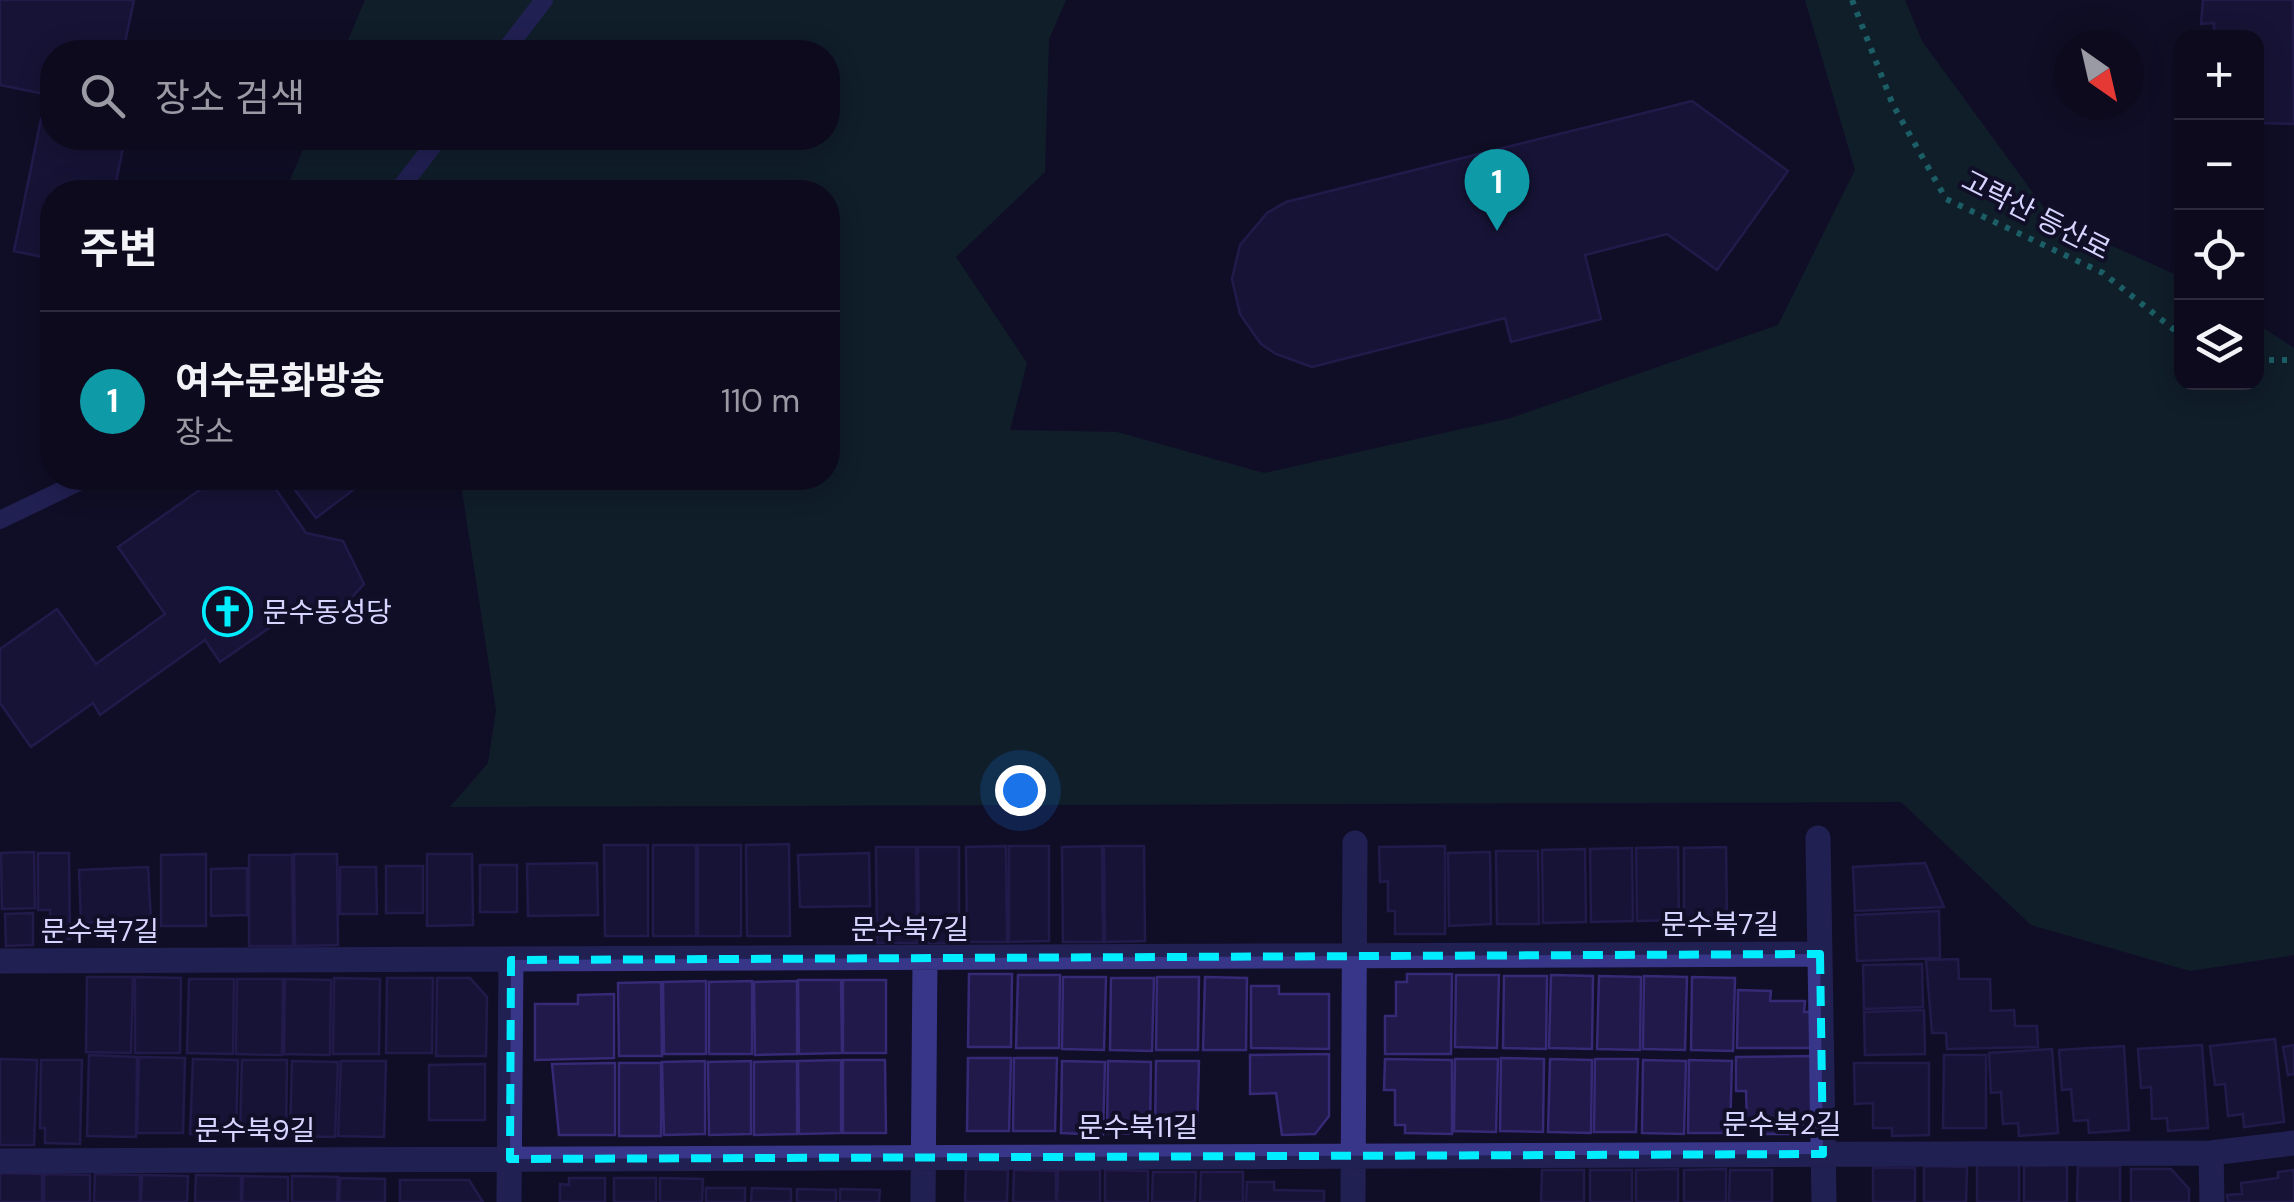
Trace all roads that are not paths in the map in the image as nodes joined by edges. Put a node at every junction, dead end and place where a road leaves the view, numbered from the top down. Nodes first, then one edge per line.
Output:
1 (544, 0) edge
2 (513, 40) edge
3 (430, 150) edge
4 (407, 180) edge
5 (62, 490) edge
6 (0, 520) edge
7 (1818, 838) dead end
8 (1355, 843) dead end
9 (1820, 954) junction
10 (1354, 957) junction
11 (924, 959) junction
12 (511, 960) junction
13 (0, 962) edge
14 (2294, 1144) edge
15 (2211, 1153) junction
16 (1823, 1154) junction
17 (1353, 1156) junction
18 (924, 1158) junction
19 (510, 1159) junction
20 (0, 1161) edge
21 (509, 1202) edge
22 (923, 1202) edge
23 (1353, 1202) edge
24 (1824, 1202) edge
25 (2212, 1202) edge

1 - 2 lane
3 - 4 lane
5 - 6 lane
7 - 9 street, 문수북7길
8 - 10 street
9 - 10 street, 문수북7길
9 - 16 street, 문수북7길
10 - 11 street, 문수북7길
10 - 17 street
11 - 12 street, 문수북7길
11 - 18 street
12 - 13 street, 문수북7길
12 - 19 street
14 - 15 street, 문수북2길
15 - 16 street, 문수북2길
15 - 25 street
16 - 17 street, 문수북2길
16 - 24 street
17 - 18 street, 문수북11길
17 - 23 street
18 - 19 street, 문수북11길
18 - 22 street
19 - 20 street, 문수북9길
19 - 21 street

